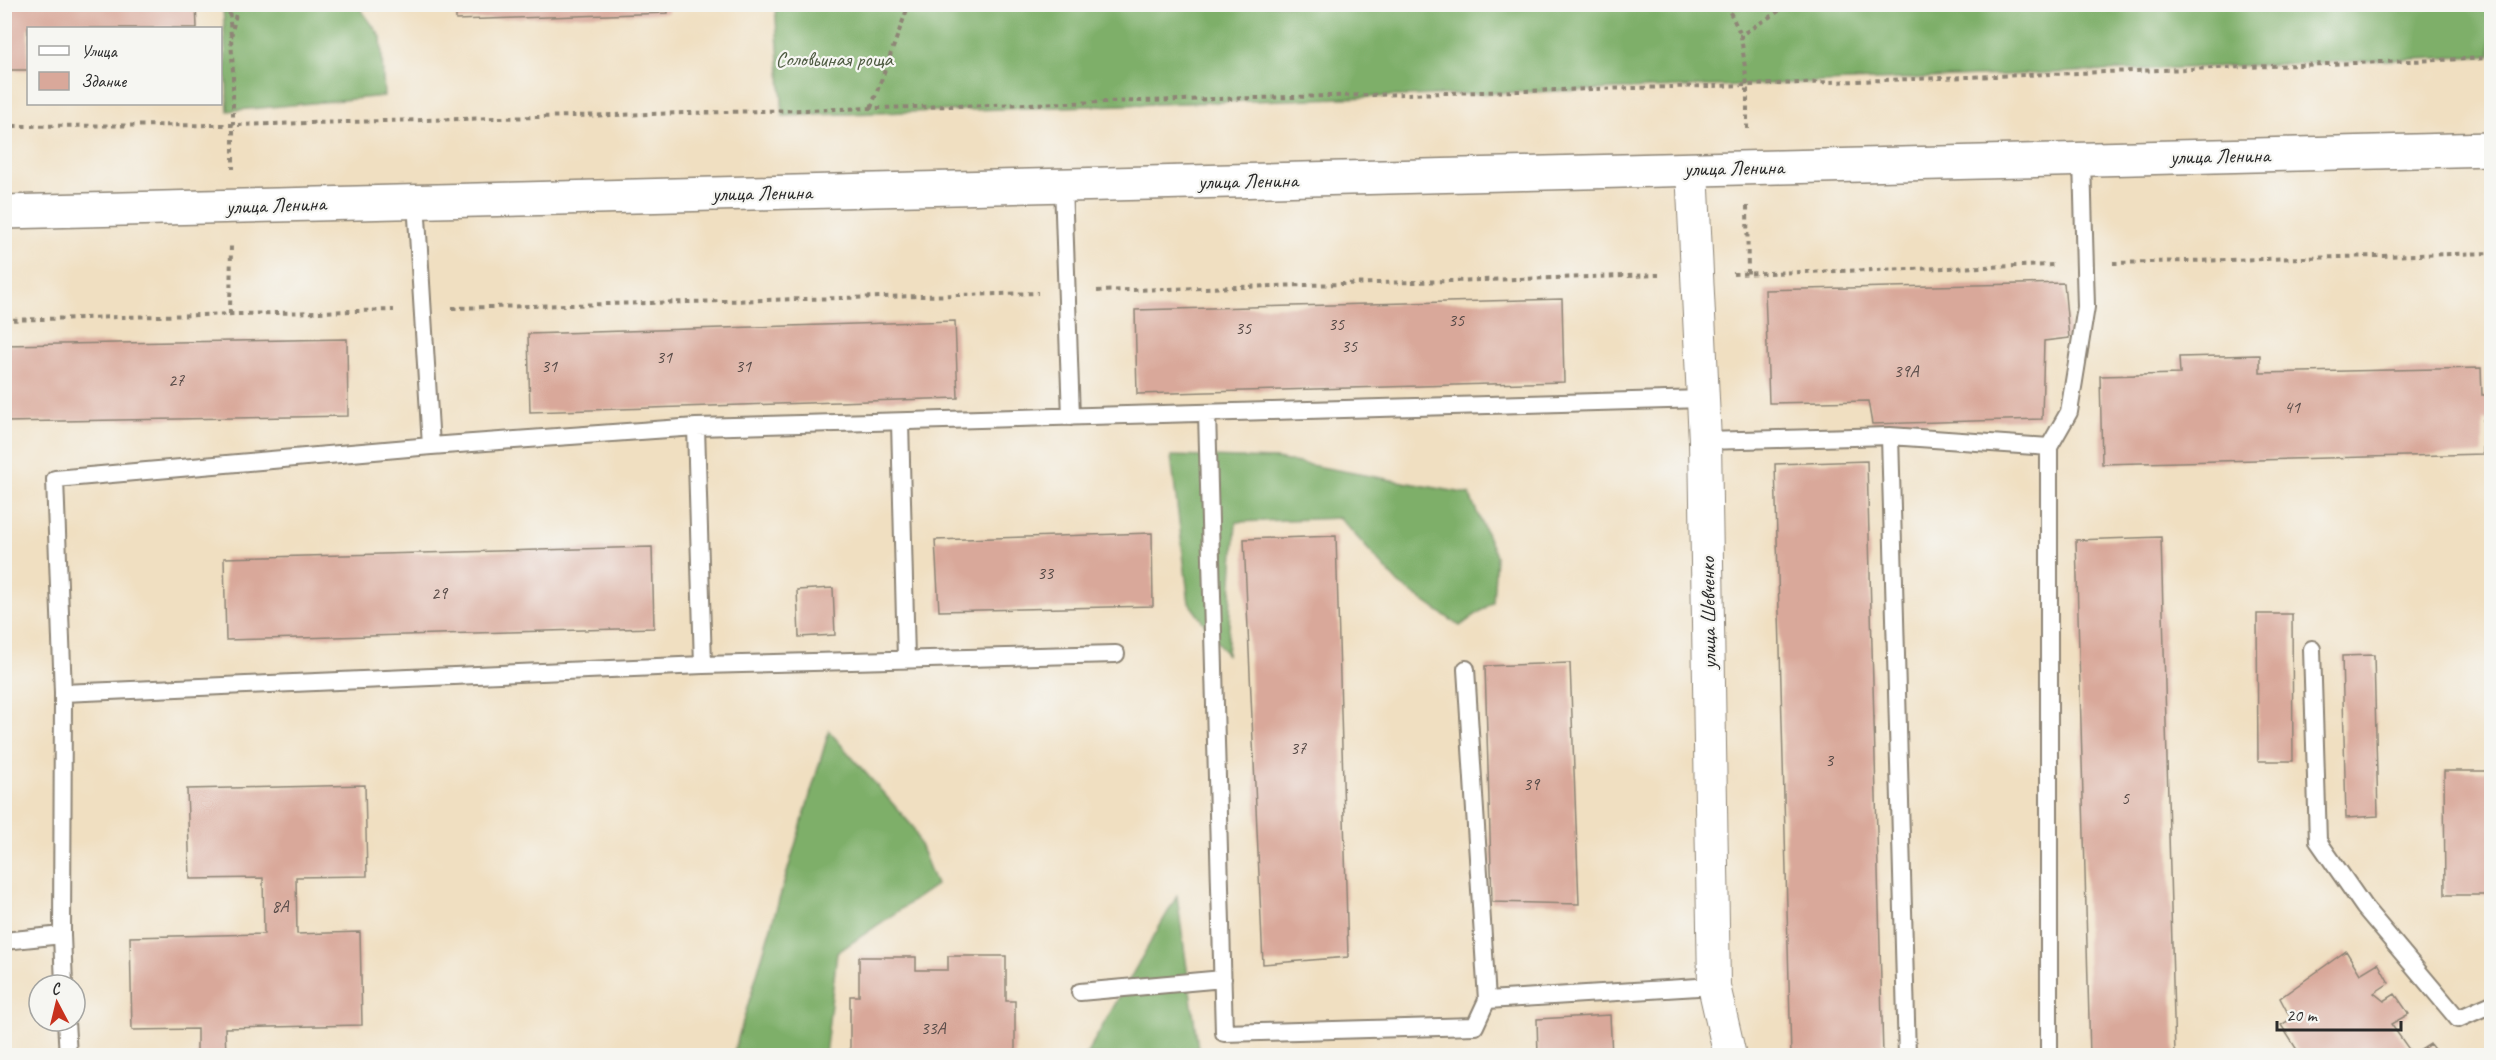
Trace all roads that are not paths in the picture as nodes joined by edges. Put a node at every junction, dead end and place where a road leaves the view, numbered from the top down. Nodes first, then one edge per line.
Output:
1 (2492, 149) edge
2 (2082, 160) junction
3 (1692, 169) junction
4 (1063, 185) junction
5 (417, 201) junction
6 (4, 212) edge
7 (1703, 399) junction
8 (1207, 413) junction
9 (1071, 417) junction
10 (900, 422) junction
11 (696, 427) junction
12 (1890, 436) junction
13 (1705, 441) junction
14 (431, 447) junction
15 (2049, 447) junction
16 (2312, 649) dead end
17 (1116, 654) dead end
18 (906, 659) junction
19 (703, 665) junction
20 (1466, 669) dead end
21 (63, 693) junction
22 (62, 935) junction
23 (4, 941) edge
24 (64, 973) edge
25 (1223, 979) junction
26 (1714, 986) junction
27 (1080, 992) dead end
28 (1487, 999) junction
29 (2492, 1004) edge
30 (67, 1033) edge
31 (68, 1056) edge
32 (1730, 1056) edge
33 (1907, 1056) edge
34 (2049, 1056) edge

1 - 2 main road, улица Ленина
2 - 3 main road, улица Ленина
2 - 15 lane
3 - 4 main road, улица Ленина
3 - 7 street, улица Шевченко
4 - 5 main road, улица Ленина
4 - 9 lane
5 - 6 main road, улица Ленина
5 - 14 lane
7 - 8 lane
7 - 13 street, улица Шевченко
8 - 9 lane
8 - 25 lane
9 - 10 lane
10 - 11 lane
10 - 18 lane
11 - 14 lane
11 - 19 lane
12 - 13 lane
12 - 15 lane
12 - 33 lane
13 - 26 street, улица Шевченко
14 - 21 lane
15 - 34 lane
16 - 29 lane
17 - 18 lane
18 - 19 lane
19 - 21 lane
20 - 28 lane
21 - 22 lane
22 - 23 lane
22 - 24 lane
25 - 27 lane
25 - 28 lane
26 - 28 lane
26 - 32 street, улица Шевченко
30 - 31 lane

